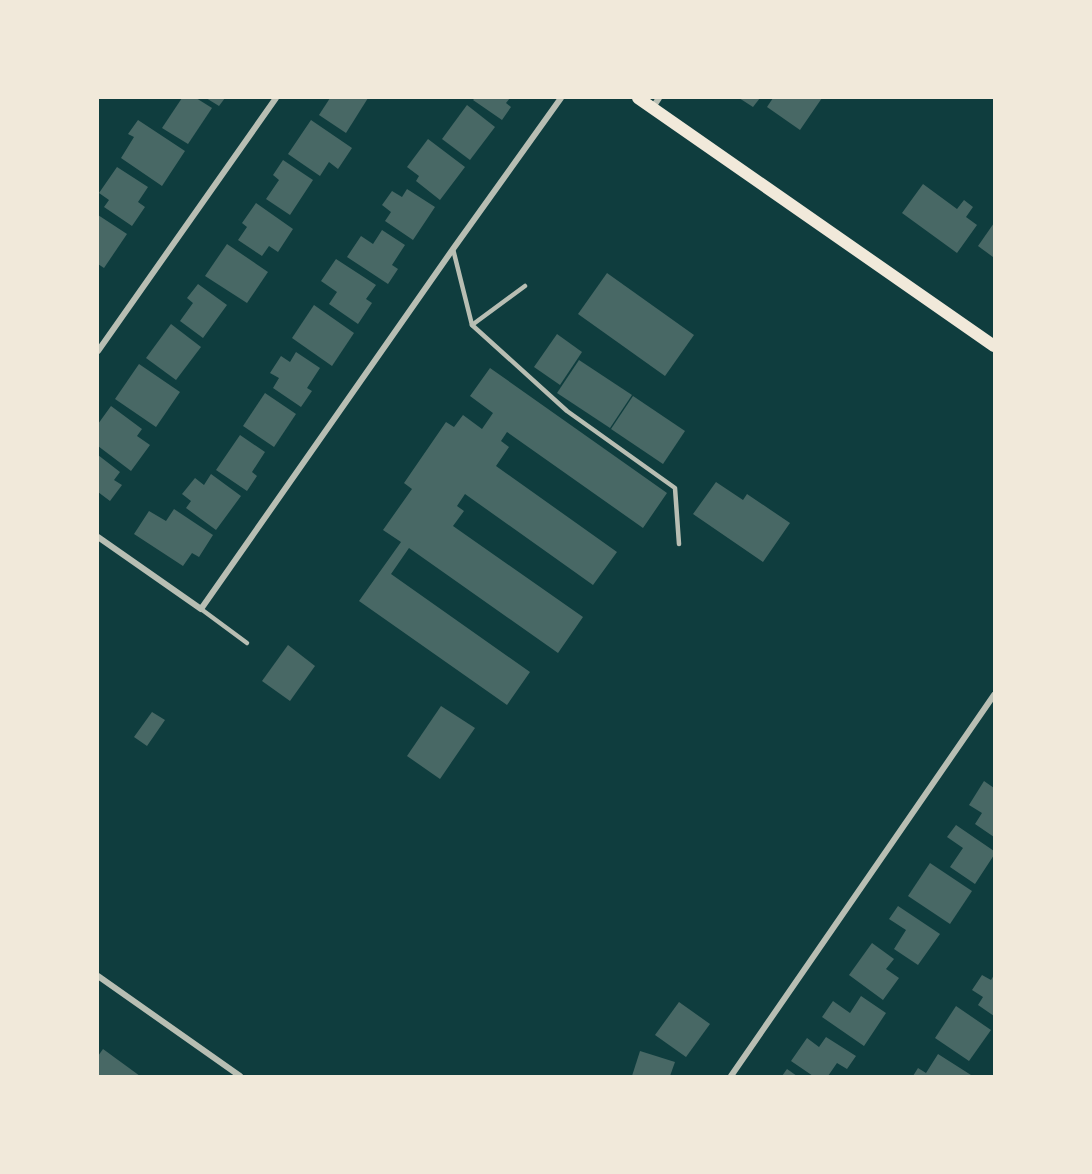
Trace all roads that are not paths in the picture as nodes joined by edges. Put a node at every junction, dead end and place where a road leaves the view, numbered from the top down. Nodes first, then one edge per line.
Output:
1 (276, 98) edge
2 (561, 98) edge
3 (638, 98) edge
4 (656, 102) edge
5 (453, 249) junction
6 (525, 286) dead end
7 (472, 325) junction
8 (994, 346) edge
9 (98, 351) edge
10 (98, 537) edge
11 (679, 544) dead end
12 (201, 609) junction
13 (248, 643) dead end
14 (994, 695) edge
15 (98, 976) edge
16 (240, 1077) edge
17 (731, 1077) edge

1 - 9 street
2 - 5 street
3 - 4 main road
4 - 8 main road
5 - 7 lane
5 - 12 street
6 - 7 lane
7 - 11 lane
10 - 12 street
12 - 13 lane
14 - 17 street
15 - 16 street

